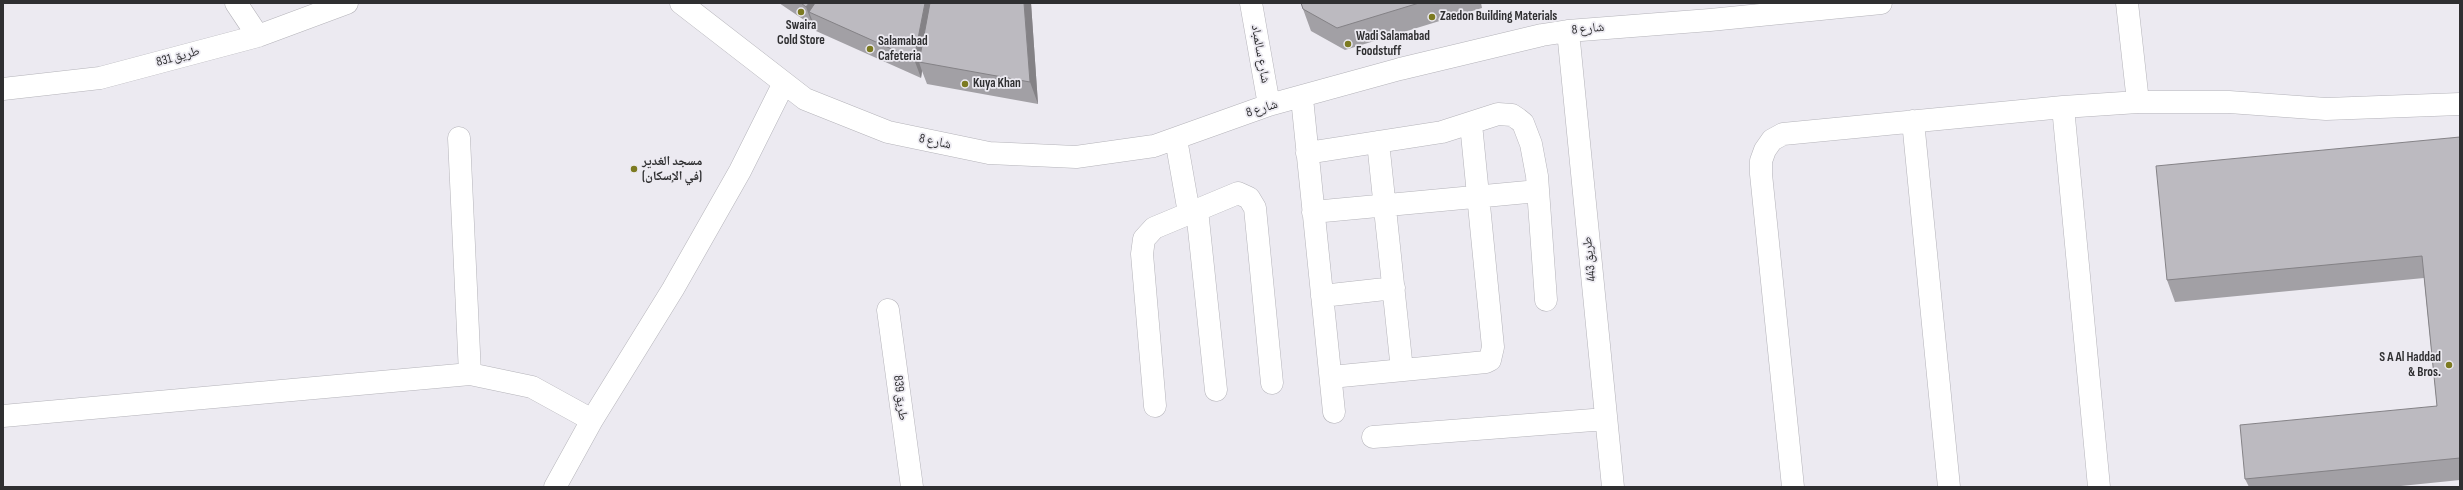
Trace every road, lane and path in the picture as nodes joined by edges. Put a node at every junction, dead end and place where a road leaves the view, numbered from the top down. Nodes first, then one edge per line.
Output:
1 (236, 3) edge
2 (347, 3) edge
3 (682, 3) edge
4 (1251, 3) edge
5 (1881, 3) edge
6 (2127, 3) edge
7 (1568, 31) junction
8 (258, 36) junction
9 (784, 83) junction
10 (3, 89) edge
11 (1302, 98) junction
12 (2138, 102) junction
13 (2460, 104) edge
14 (1269, 106) junction
15 (2063, 107) junction
16 (1913, 121) junction
17 (1471, 124) junction
18 (459, 138) dead end
19 (1176, 139) junction
20 (1378, 142) junction
21 (1307, 152) junction
22 (1538, 191) junction
23 (1478, 196) junction
24 (1385, 205) junction
25 (1193, 211) junction
26 (1313, 212) junction
27 (1394, 288) junction
28 (1322, 296) junction
29 (1546, 300) dead end
30 (888, 310) dead end
31 (1402, 370) junction
32 (470, 374) junction
33 (1331, 377) junction
34 (1272, 383) dead end
35 (1216, 390) dead end
36 (1155, 406) dead end
37 (1334, 412) dead end
38 (3, 416) edge
39 (1606, 419) junction
40 (592, 420) junction
41 (1373, 437) dead end
42 (556, 487) edge
43 (912, 487) edge
44 (1613, 487) edge
45 (1793, 487) edge
46 (1949, 487) edge
47 (2100, 487) edge

1 - 8 street
2 - 8 street, طريق 831
3 - 9 street, شارع 8
4 - 14 street, شارع سالمباد
5 - 7 street, شارع 8
6 - 12 street
7 - 11 street, شارع 8
7 - 39 street, طريق 443
8 - 10 street, طريق 831
9 - 19 street, شارع 8
9 - 40 street
11 - 14 street, شارع 8
11 - 21 street
12 - 13 street
12 - 15 street
14 - 19 street, شارع 8
15 - 16 street
15 - 47 street
16 - 45 street
16 - 46 street
17 - 20 street
17 - 22 street
17 - 23 street
18 - 32 street
19 - 25 street
20 - 21 street
20 - 24 street
21 - 26 street
22 - 23 street
22 - 29 street
23 - 24 street
23 - 31 street
24 - 26 street
24 - 27 street
25 - 34 street
25 - 35 street
25 - 36 street
26 - 28 street
27 - 28 street
27 - 31 street
28 - 33 street
30 - 43 street, طريق 839
31 - 33 street
32 - 38 street
32 - 40 street
33 - 37 street
39 - 41 street
39 - 44 street, طريق 443
40 - 42 street

